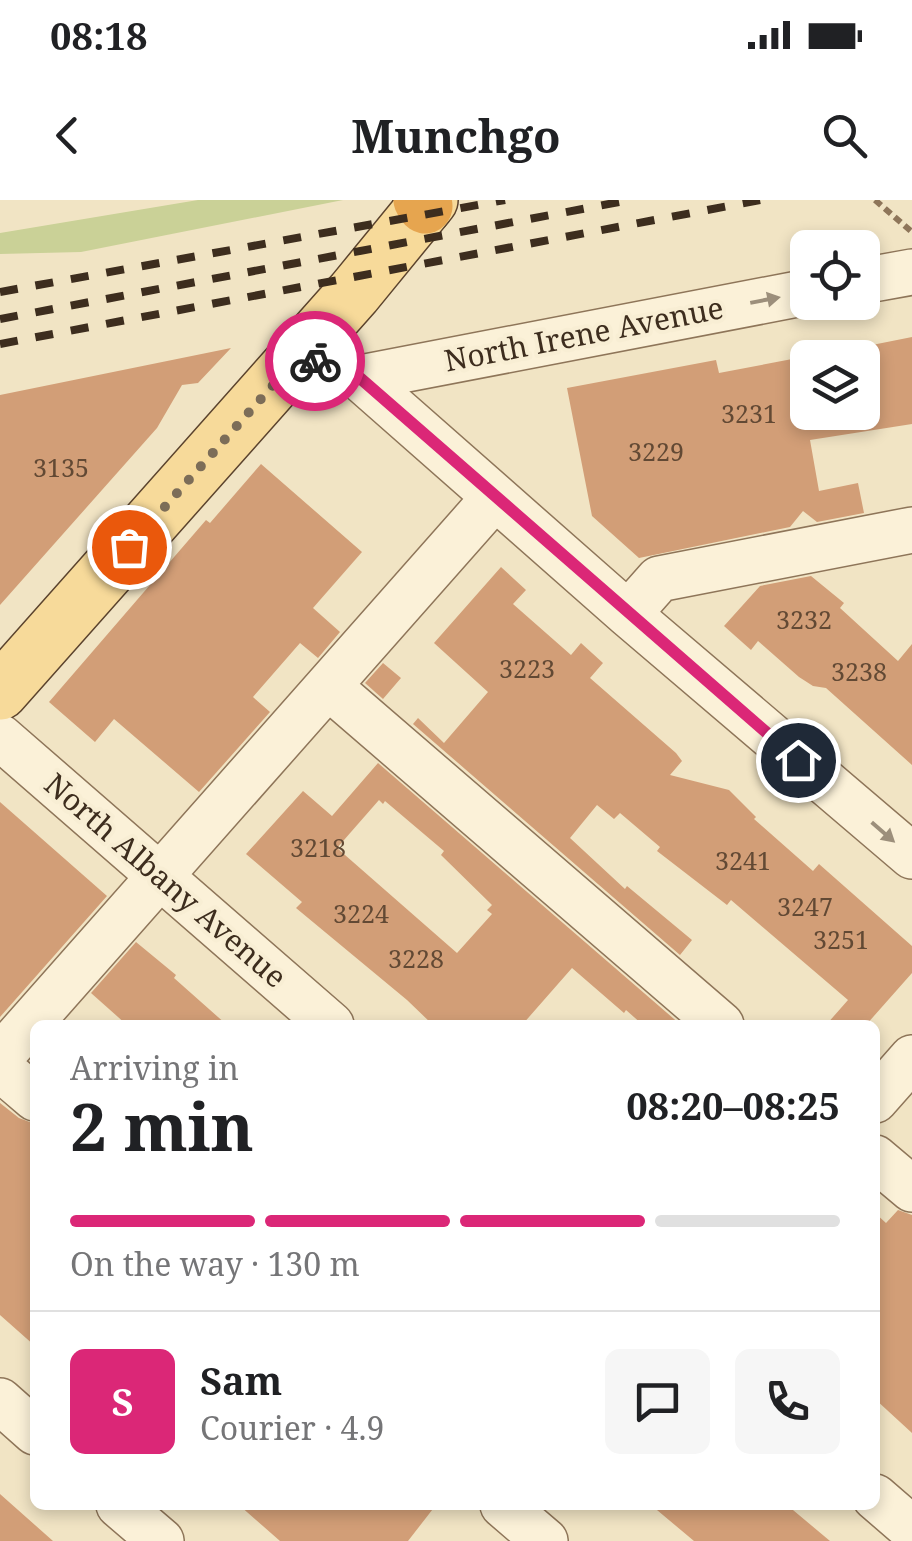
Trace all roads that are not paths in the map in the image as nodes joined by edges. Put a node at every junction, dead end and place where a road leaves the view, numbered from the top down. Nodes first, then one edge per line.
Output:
1 (425, 202) edge
2 (912, 272) edge
3 (880, 278) edge
4 (790, 295) edge
5 (300, 355) junction
6 (360, 378) junction
7 (495, 497) junction
8 (912, 530) edge
9 (628, 614) junction
10 (328, 686) junction
11 (0, 692) edge
12 (0, 737) edge
13 (912, 856) edge
14 (160, 876) junction
15 (32, 1020) edge
16 (325, 1020) edge
17 (715, 1020) edge
18 (30, 1022) edge
19 (0, 1056) edge
20 (912, 1058) edge
21 (0, 1068) edge
22 (30, 1094) edge
23 (880, 1094) edge
24 (880, 1162) edge
25 (912, 1190) edge
26 (0, 1401) edge
27 (30, 1428) edge
28 (880, 1501) edge
29 (125, 1510) edge
30 (504, 1516) edge
31 (912, 1528) edge
32 (161, 1541) edge
33 (545, 1541) edge

1 - 5 main road
2 - 3 street
6 -> 4 street, North Irene Avenue
5 - 6 street
5 - 11 main road
6 - 7 street
7 - 9 street
7 - 10 street
8 - 9 street
9 -> 13 street
10 - 14 street
10 - 17 street
12 - 14 street, North Albany Avenue
14 - 15 street
14 - 16 street, North Albany Avenue
18 - 19 street
20 - 23 street
21 - 22 street
24 - 25 street
26 - 27 street
28 - 31 street
29 - 32 street
30 - 33 street

